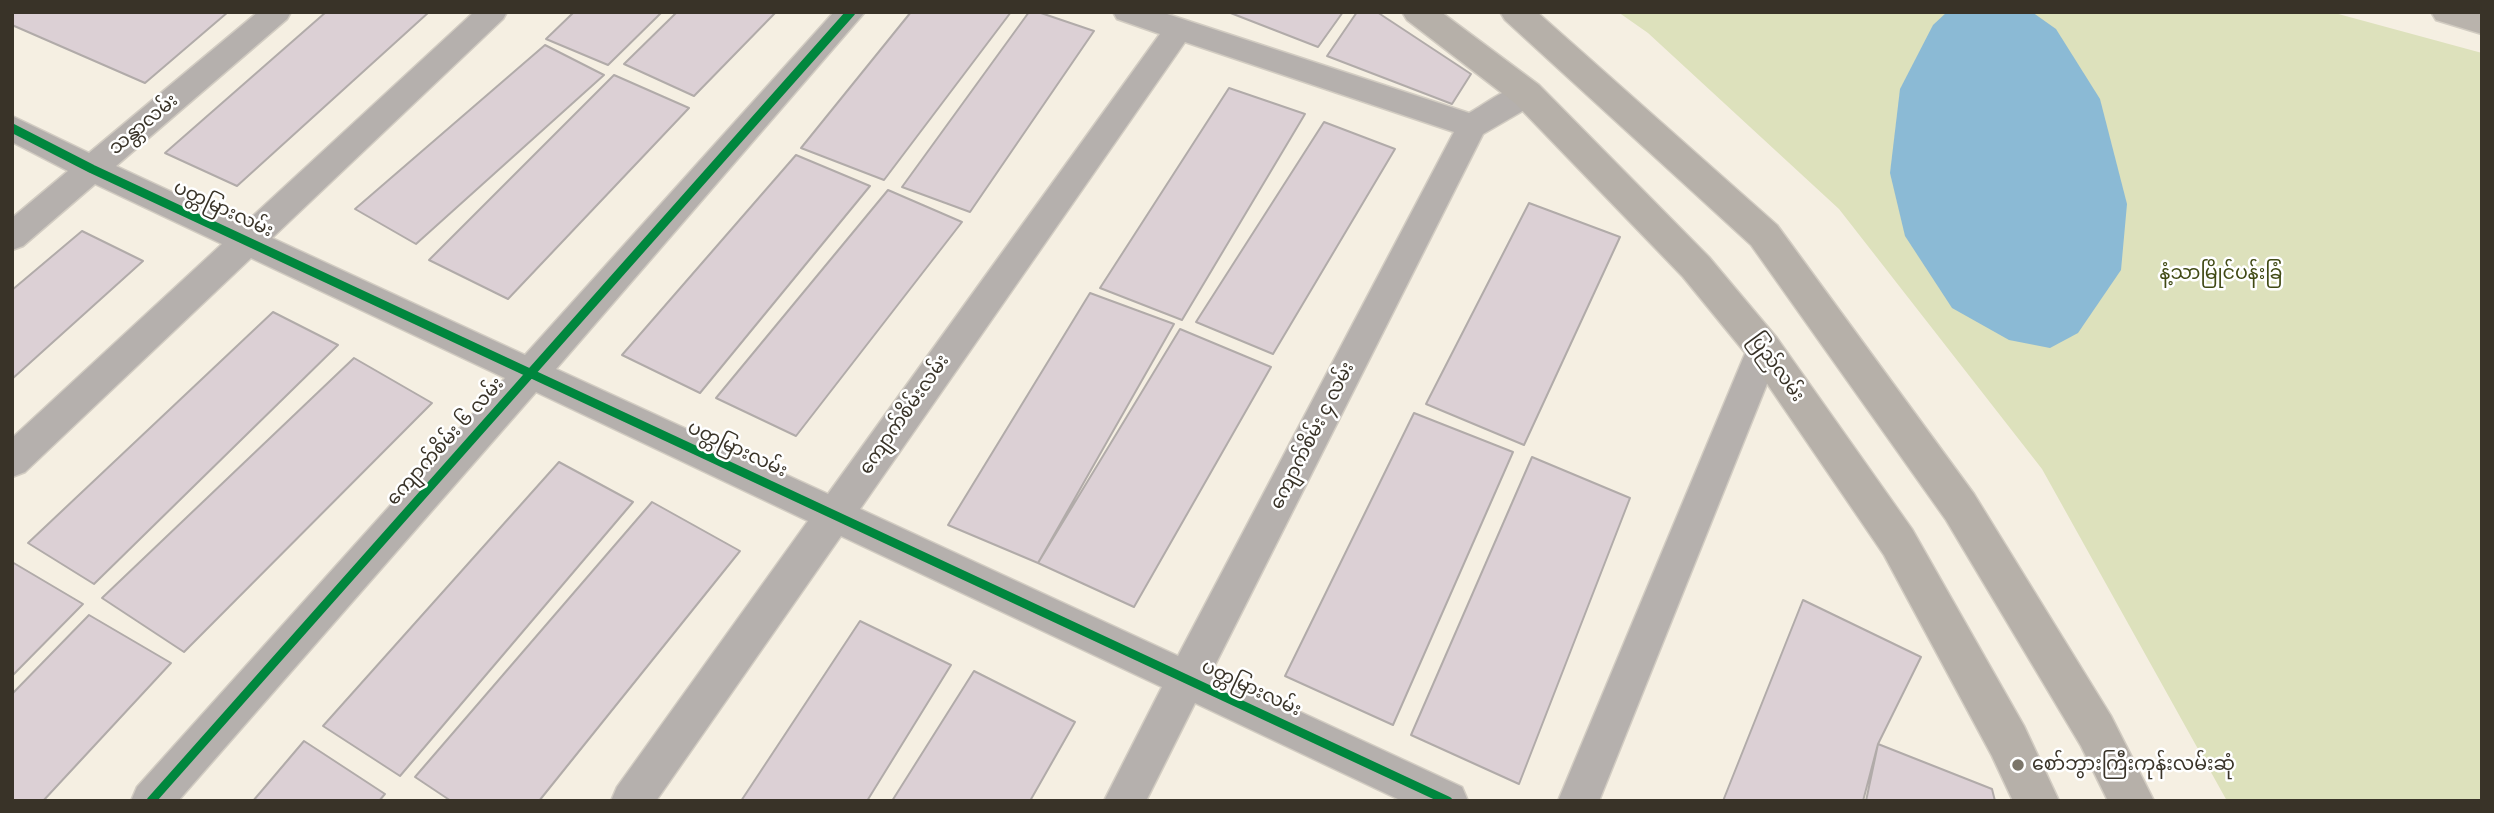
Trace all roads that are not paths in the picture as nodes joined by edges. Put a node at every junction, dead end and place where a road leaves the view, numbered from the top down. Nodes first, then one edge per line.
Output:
1 (277, 12) edge
2 (493, 12) edge
3 (851, 12) edge
4 (1127, 12) edge
5 (1418, 12) edge
6 (1516, 12) edge
7 (2447, 12) edge
8 (2482, 22) edge
9 (1179, 29) junction
10 (1527, 94) junction
11 (1472, 126) junction
12 (12, 128) edge
13 (92, 169) junction
14 (12, 237) edge
15 (248, 241) junction
16 (1764, 349) junction
17 (531, 373) junction
18 (12, 461) edge
19 (834, 515) junction
20 (1189, 680) junction
21 (151, 801) edge
22 (631, 801) edge
23 (1124, 801) edge
24 (1448, 801) edge
25 (1578, 801) edge
26 (2038, 801) edge
27 (2132, 801) edge

1 - 13 street, သန္တာလမ်း
2 - 15 street
3 - 17 street, ကျောက်စိမ်း ၆ လမ်း
4 - 9 street
5 - 10 highway, ပြည်လမ်း
6 - 27 highway
7 - 8 main road
9 - 11 street
9 - 19 street, ကျောက်စိမ်းလမ်း
10 - 11 street
10 - 16 highway, ပြည်လမ်း
11 - 20 street, ကျောက်စိမ်း ၄ လမ်း
12 - 13 street, ပတ္တမြားလမ်း
13 - 14 street, သန္တာလမ်း
13 - 15 street, ပတ္တမြားလမ်း
15 - 17 street, ပတ္တမြားလမ်း
15 - 18 street
16 - 25 street
16 - 26 highway, ပြည်လမ်း
17 - 19 street, ပတ္တမြားလမ်း
17 - 21 street, ကျောက်စိမ်း ၆ လမ်း
19 - 20 street, ပတ္တမြားလမ်း
19 - 22 street, ကျောက်စိမ်းလမ်း
20 - 23 street, ကျောက်စိမ်း ၄ လမ်း
20 - 24 street, ပတ္တမြားလမ်း

